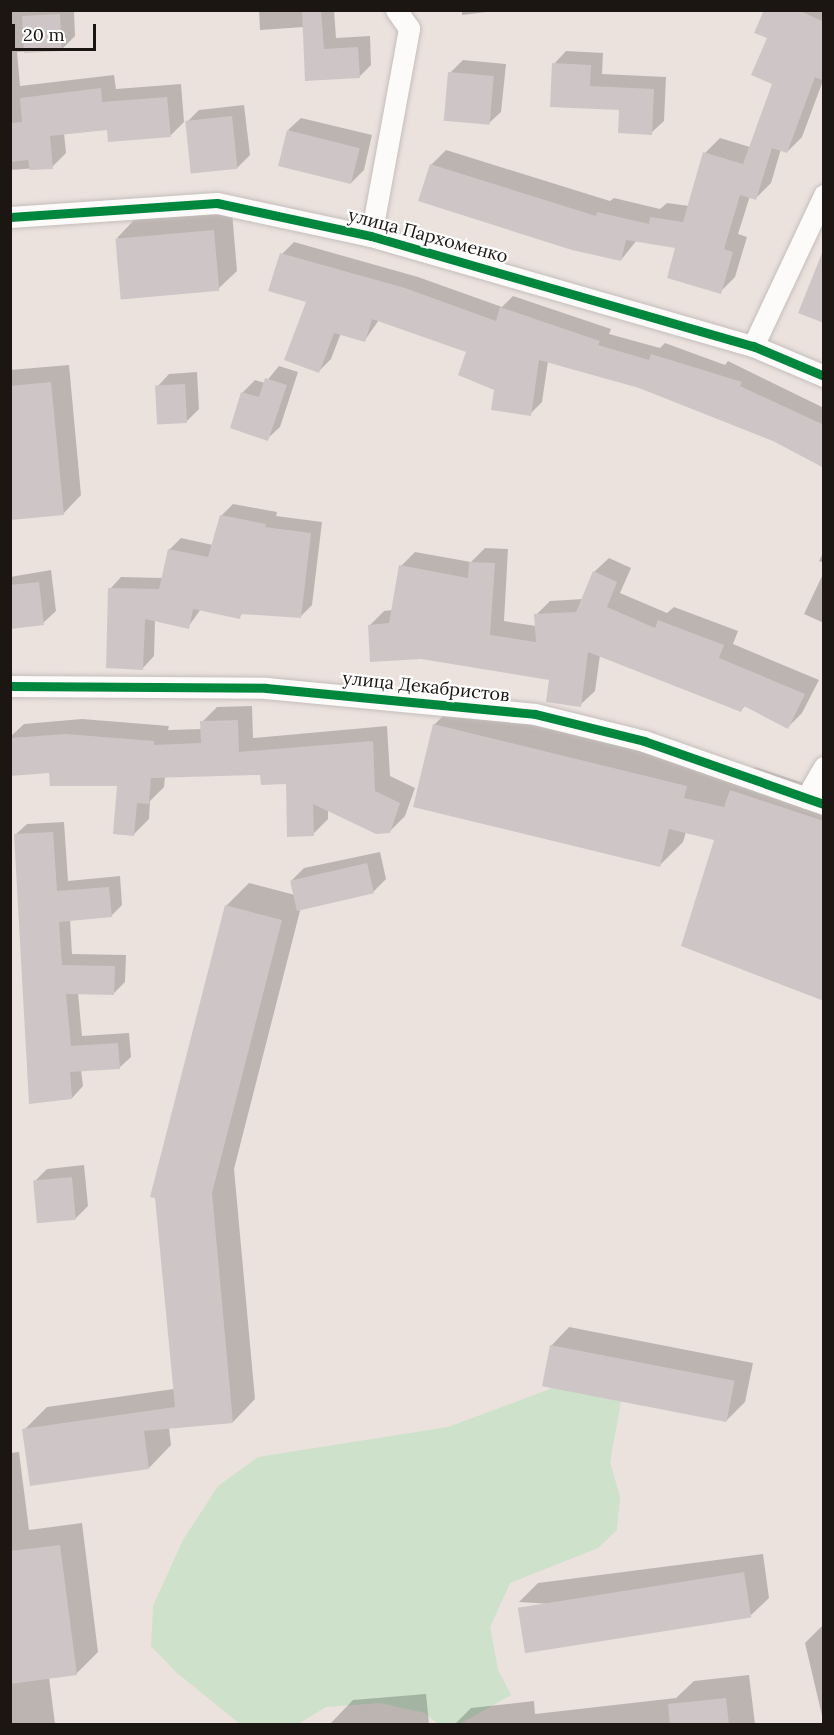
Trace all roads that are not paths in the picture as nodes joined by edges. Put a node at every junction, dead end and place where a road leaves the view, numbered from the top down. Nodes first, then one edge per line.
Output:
1 (396, 10) edge
2 (824, 195) edge
3 (10, 217) edge
4 (371, 236) junction
5 (753, 346) junction
6 (824, 376) edge
7 (10, 686) edge
8 (824, 767) edge
9 (815, 801) edge

1 - 4 street
2 - 5 street
3 - 4 street, улица Пархоменко
4 - 5 street, улица Пархоменко
5 - 6 street, улица Пархоменко
7 - 9 street, улица Декабристов
8 - 9 street

